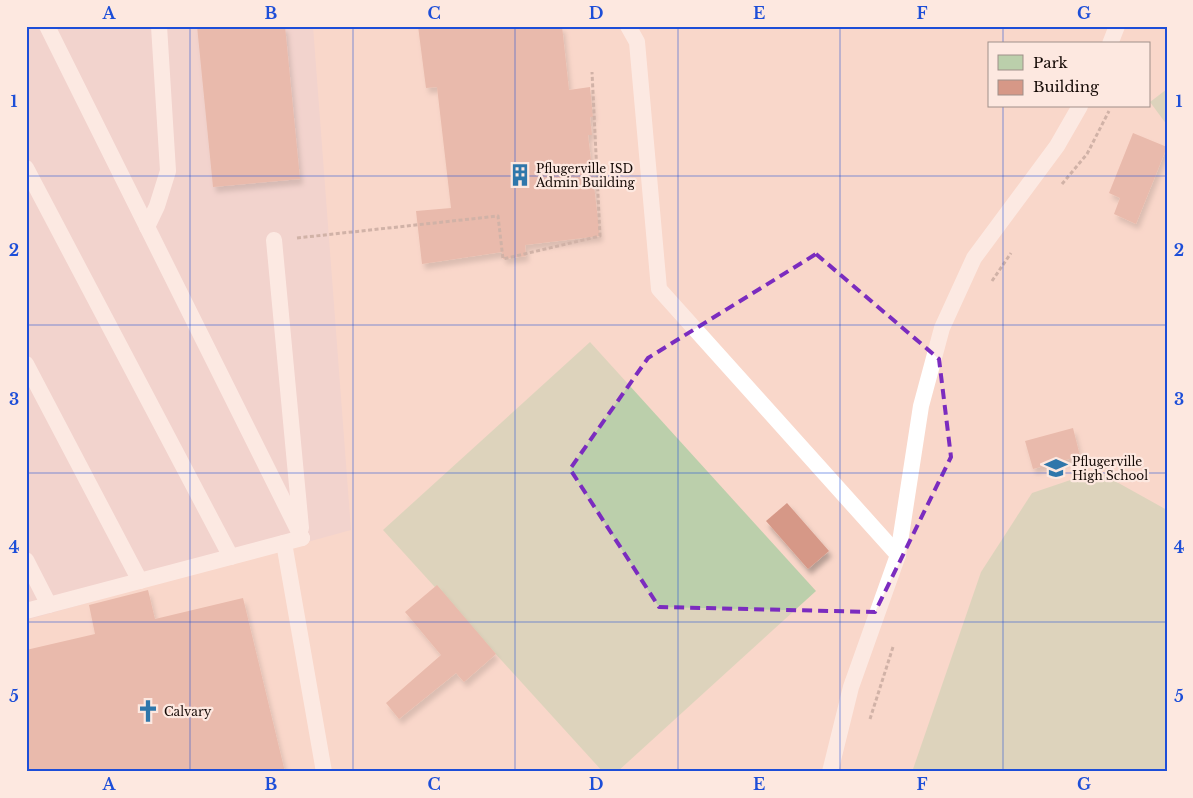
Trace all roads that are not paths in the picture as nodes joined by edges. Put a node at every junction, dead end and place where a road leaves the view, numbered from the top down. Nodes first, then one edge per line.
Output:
1 (46, 26) edge
2 (159, 26) edge
3 (628, 26) edge
4 (1117, 26) edge
5 (1111, 42) edge
6 (1079, 108) edge
7 (26, 168) edge
8 (147, 227) junction
9 (274, 240) road end
10 (26, 364) edge
11 (302, 538) junction
12 (284, 543) junction
13 (898, 555) junction
14 (231, 557) junction
15 (26, 560) edge
16 (140, 581) junction
17 (49, 605) junction
18 (26, 611) edge
19 (324, 772) edge
20 (830, 772) edge

1 - 8 lane
2 - 8 lane
3 - 13 lane
4 - 5 lane
6 - 13 lane
7 - 14 lane
8 - 11 lane
9 - 11 lane
10 - 16 lane
11 - 12 lane
12 - 14 lane
12 - 19 lane
13 - 20 lane
14 - 16 lane
15 - 17 lane
16 - 17 lane
17 - 18 lane

